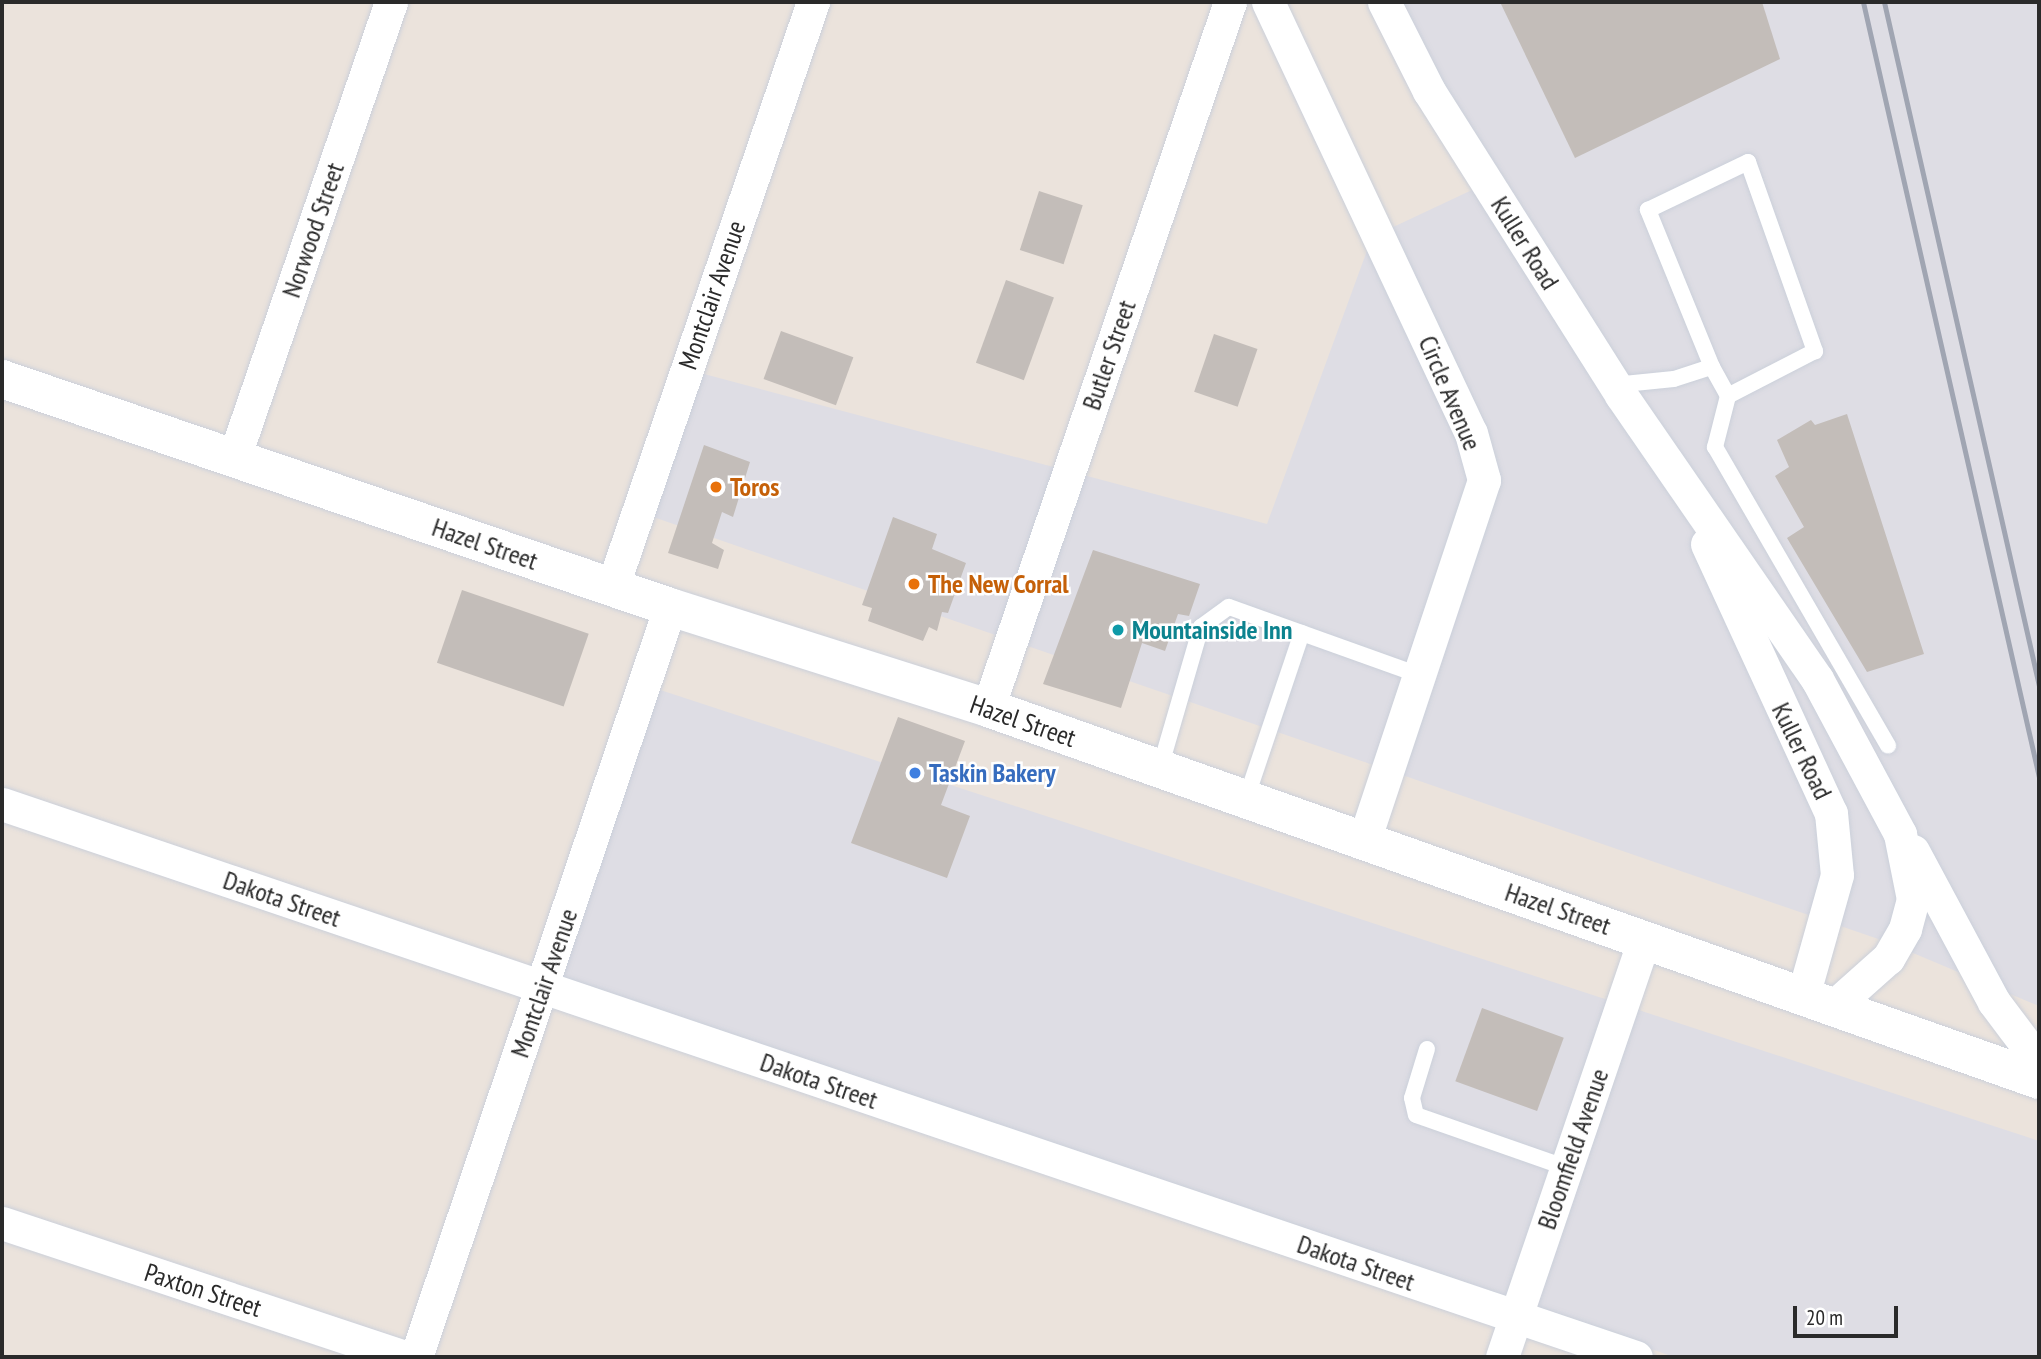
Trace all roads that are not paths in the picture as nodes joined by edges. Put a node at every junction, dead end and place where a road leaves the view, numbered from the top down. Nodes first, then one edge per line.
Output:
1 (391, 2) edge
2 (813, 2) edge
3 (1230, 2) edge
4 (1268, 2) edge
5 (1384, 2) edge
6 (1712, 368) junction
7 (2, 379) edge
8 (1614, 385) junction
9 (1728, 396) junction
10 (234, 458) junction
11 (1678, 478) junction
12 (612, 588) junction
13 (670, 607) junction
14 (1302, 633) junction
15 (1419, 675) junction
16 (988, 708) junction
17 (1888, 746) dead end
18 (1160, 768) junction
19 (1875, 780) junction
20 (1246, 799) junction
21 (2, 804) edge
22 (1364, 841) junction
23 (1644, 940) junction
24 (542, 988) junction
25 (1818, 1002) junction
26 (1427, 1049) dead end
27 (2039, 1062) edge
28 (2039, 1080) edge
29 (1567, 1168) junction
30 (2, 1223) edge
31 (1516, 1317) junction
32 (405, 1357) edge
33 (416, 1357) edge
34 (1502, 1357) edge
35 (1636, 1357) edge

1 - 10 street, Norwood Street
2 - 12 street, Montclair Avenue
3 - 16 street, Butler Street
4 - 15 street, Circle Avenue
5 - 8 street, Kuller Road
6 - 8 lane
6 - 9 lane
6 - 9 lane
7 - 10 street, Hazel Street
8 - 11 street, Kuller Road
9 - 17 lane
10 - 12 street, Hazel Street
11 - 19 street, Kuller Road
11 - 25 street, Kuller Road
12 - 13 street, Hazel Street
13 - 16 street, Hazel Street
13 - 24 street, Montclair Avenue
14 - 15 lane
14 - 18 lane
14 - 20 lane
15 - 22 street, Circle Avenue
16 - 18 street, Hazel Street
18 - 20 street, Hazel Street
19 - 25 street, Kuller Road
19 - 27 street, Kuller Road
20 - 22 street, Hazel Street
21 - 24 street, Dakota Street
22 - 23 street, Hazel Street
23 - 25 street, Hazel Street
23 - 29 street, Bloomfield Avenue
24 - 31 street, Dakota Street
24 - 33 street, Montclair Avenue
25 - 28 street, Hazel Street
26 - 29 lane
29 - 31 street, Bloomfield Avenue
30 - 32 street, Paxton Street
31 - 34 street, Bloomfield Avenue
31 - 35 street, Dakota Street

